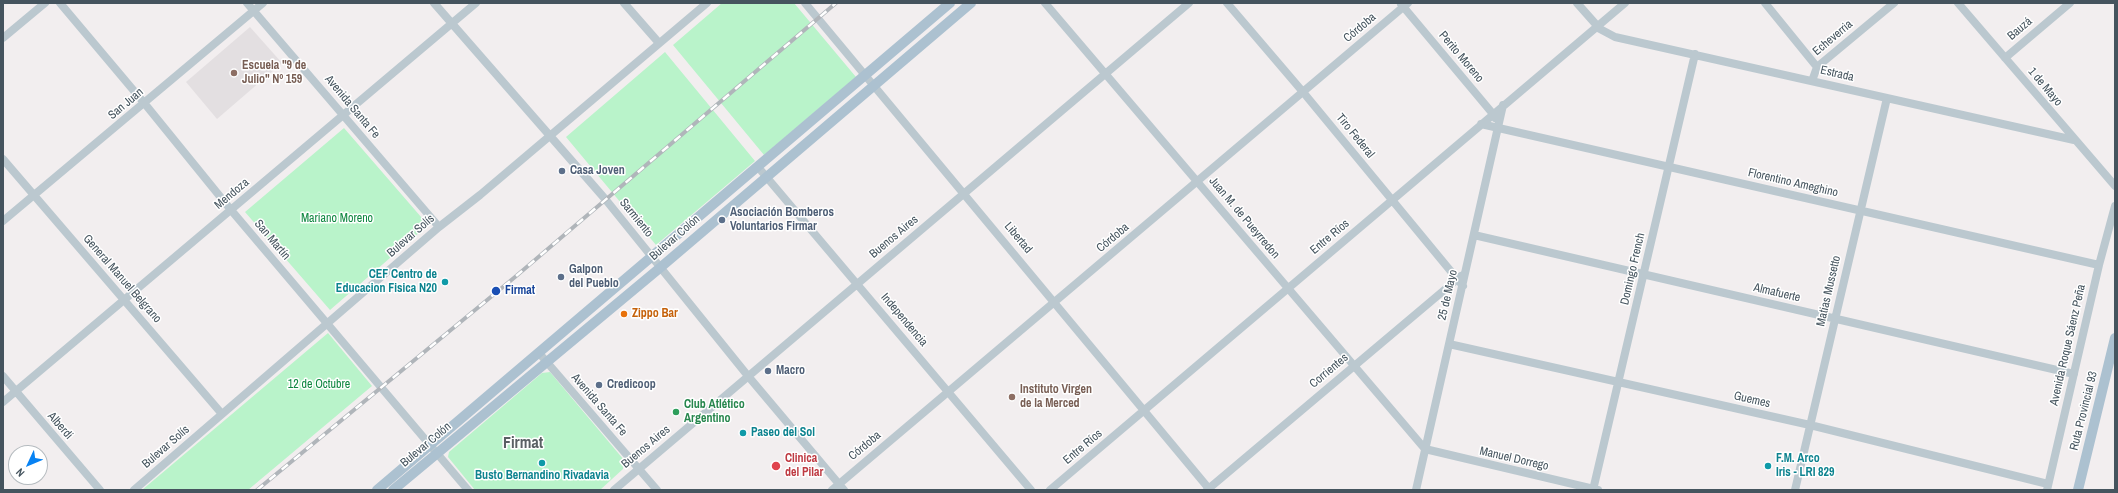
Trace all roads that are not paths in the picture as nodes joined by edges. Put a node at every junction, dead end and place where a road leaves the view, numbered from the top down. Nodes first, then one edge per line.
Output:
1 (45, 3) edge
2 (60, 3) edge
3 (247, 3) edge
4 (263, 3) edge
5 (434, 3) edge
6 (476, 3) edge
7 (624, 3) edge
8 (707, 3) edge
9 (805, 3) edge
10 (950, 3) edge
11 (971, 3) edge
12 (1045, 3) edge
13 (1189, 3) edge
14 (1227, 3) edge
15 (1577, 3) edge
16 (1625, 3) edge
17 (1765, 3) edge
18 (1894, 3) edge
19 (1958, 3) edge
20 (2070, 3) edge
21 (1404, 4) edge
22 (254, 11) junction
23 (452, 24) junction
24 (1597, 26) junction
25 (3, 38) edge
26 (659, 43) junction
27 (1695, 54) junction
28 (2005, 58) junction
29 (1817, 67) junction
30 (1106, 73) junction
31 (866, 74) junction
32 (1812, 81) junction
33 (874, 85) junction
34 (1303, 92) junction
35 (1887, 98) junction
36 (145, 104) junction
37 (1503, 105) junction
38 (1493, 114) junction
39 (343, 116) junction
40 (1481, 124) junction
41 (1498, 128) junction
42 (551, 135) junction
43 (2074, 140) junction
44 (3, 159) edge
45 (758, 167) junction
46 (1669, 167) junction
47 (766, 177) junction
48 (1197, 182) junction
49 (2115, 186) edge
50 (965, 193) junction
51 (34, 195) junction
52 (1392, 200) junction
53 (2115, 206) edge
54 (231, 210) junction
55 (1860, 210) junction
56 (3, 221) edge
57 (439, 227) junction
58 (1474, 235) junction
59 (652, 257) junction
60 (2099, 265) junction
61 (661, 267) junction
62 (1466, 271) junction
63 (1644, 274) junction
64 (1457, 279) junction
65 (857, 284) junction
66 (1463, 286) junction
67 (1288, 288) junction
68 (124, 300) junction
69 (1055, 302) junction
70 (1835, 319) junction
71 (327, 323) junction
72 (2115, 338) edge
73 (1449, 344) junction
74 (539, 353) junction
75 (546, 362) junction
76 (1354, 366) junction
77 (2074, 374) junction
78 (3, 376) edge
79 (748, 376) junction
80 (1618, 382) junction
81 (16, 392) junction
82 (948, 392) junction
83 (3, 402) edge
84 (1144, 410) junction
85 (222, 414) junction
86 (1810, 425) junction
87 (1425, 449) junction
88 (433, 450) junction
89 (639, 469) junction
90 (841, 487) edge
91 (2048, 487) edge
92 (100, 490) edge
93 (134, 490) edge
94 (377, 490) edge
95 (393, 490) edge
96 (468, 490) edge
97 (614, 490) edge
98 (657, 490) edge
99 (832, 490) edge
100 (1031, 490) edge
101 (1050, 490) edge
102 (1209, 490) edge
103 (1416, 490) edge
104 (1595, 490) edge
105 (1795, 490) edge
106 (2078, 490) edge

1 - 25 street
2 - 36 street, San Martín
3 - 22 street, Avenida Santa Fe
4 - 22 street, San Juan
5 - 23 street, Sarmiento
6 - 23 street, Mendoza
7 - 26 street
8 - 26 street, Bulevar Solís
9 - 31 street, Libertad
10 - 31 main road, Bulevar Colón
11 - 33 main road, Bulevar Colón
12 - 30 street, Juan M. de Pueyrredon
13 - 30 street, Buenos Aires
14 - 34 street, Tiro Federal
15 - 24 street, Estrada
16 - 24 street, Entre Ríos
17 - 29 street
18 - 29 street, Echeverria
19 - 28 street, 1 de Mayo
20 - 28 street, Bauzá
21 - 34 street, Córdoba
21 - 38 street, Perito Moreno
22 - 36 street, San Juan
22 - 39 street, Avenida Santa Fe
23 - 39 street, Mendoza
23 - 42 street, Sarmiento
24 - 27 street, Estrada
24 - 37 street, Entre Ríos
26 - 42 street, Bulevar Solís
27 - 32 street, Estrada
27 - 46 street, Domingo French
28 - 43 street, 1 de Mayo
29 - 32 street, Echeverria
30 - 48 street, Juan M. de Pueyrredon
30 - 50 street, Buenos Aires
31 - 33 street, Libertad
31 - 45 main road, Bulevar Colón
32 - 35 street, Estrada
33 - 47 main road, Bulevar Colón
33 - 50 street, Libertad
34 - 48 street, Córdoba
34 - 52 street, Tiro Federal
35 - 43 street, Estrada
35 - 55 street, Matias Mussetto
36 - 51 street, San Juan
36 - 54 street, San Martín
37 - 38 street, Entre Ríos
37 - 41 street, 25 de Mayo
38 - 40 street, Entre Ríos
38 - 41 street, Perito Moreno
39 - 54 street, Mendoza
39 - 57 street, Avenida Santa Fe
40 - 41 street, Florentino Ameghino
40 - 52 street, Entre Ríos
41 - 46 street, Florentino Ameghino
41 - 58 street, 25 de Mayo
42 - 57 street, Bulevar Solís
42 - 59 street, Sarmiento
43 - 49 street, 1 de Mayo
44 - 51 street, General Manuel Belgrano
45 - 47 street, Independencia
45 - 59 main road, Bulevar Colón
46 - 55 street, Florentino Ameghino
46 - 63 street, Domingo French
47 - 61 main road, Bulevar Colón
47 - 65 street, Independencia
48 - 67 street, Juan M. de Pueyrredon
48 - 69 street, Córdoba
50 - 65 street, Buenos Aires
50 - 69 street, Libertad
51 - 56 street, San Juan
51 - 68 street, General Manuel Belgrano
52 - 64 street, Tiro Federal
52 - 67 street, Entre Ríos
53 - 60 street, Avenida Roque Sáenz Peña
54 - 68 street, Mendoza
54 - 71 street, San Martín
55 - 60 street, Florentino Ameghino
55 - 70 street, Matias Mussetto
57 - 71 street, Bulevar Solís
58 - 62 street, 25 de Mayo
58 - 63 street, Almafuerte
59 - 61 street, Sarmiento
59 - 74 main road, Bulevar Colón
60 - 77 street, Avenida Roque Sáenz Peña
61 - 75 main road, Bulevar Colón
61 - 79 street, Sarmiento
62 - 64 street, Corrientes
62 - 66 street, 25 de Mayo
63 - 70 street, Almafuerte
63 - 80 street, Domingo French
64 - 66 street, Tiro Federal
64 - 76 street, Corrientes
65 - 79 street, Buenos Aires
65 - 82 street, Independencia
66 - 73 street, 25 de Mayo
67 - 76 street, Juan M. de Pueyrredon
67 - 84 street, Entre Ríos
68 - 81 street, Mendoza
68 - 85 street, General Manuel Belgrano
69 - 82 street, Córdoba
69 - 84 street, Libertad
70 - 77 street, Almafuerte
70 - 86 street, Matias Mussetto
71 - 85 street, Bulevar Solís
71 - 88 street, San Martín
72 - 106 main road, Ruta Provincial 93
73 - 80 street, Guemes
73 - 87 street, 25 de Mayo
74 - 75 street, Avenida Santa Fe
74 - 88 main road, Bulevar Colón
75 - 88 main road, Bulevar Colón
75 - 89 street, Avenida Santa Fe
76 - 87 street, Juan M. de Pueyrredon
76 - 102 street, Corrientes
77 - 91 street, Avenida Roque Sáenz Peña
78 - 81 street, Alberdi
79 - 89 street, Buenos Aires
79 - 90 street, Sarmiento
80 - 86 street, Guemes
80 - 104 street, Domingo French
81 - 83 street, Mendoza
81 - 92 street, Alberdi
82 - 90 street, Córdoba
82 - 100 street, Independencia
84 - 101 street, Entre Ríos
84 - 102 street, Libertad
85 - 93 street, Bulevar Solís
86 - 91 street, Guemes
86 - 105 street, Matias Mussetto
87 - 103 street, 25 de Mayo
87 - 104 street, Manuel Dorrego
88 - 94 main road, Bulevar Colón
88 - 95 main road, Bulevar Colón
88 - 96 street, San Martín
89 - 97 street, Buenos Aires
89 - 98 street, Avenida Santa Fe
90 - 99 street, Córdoba

